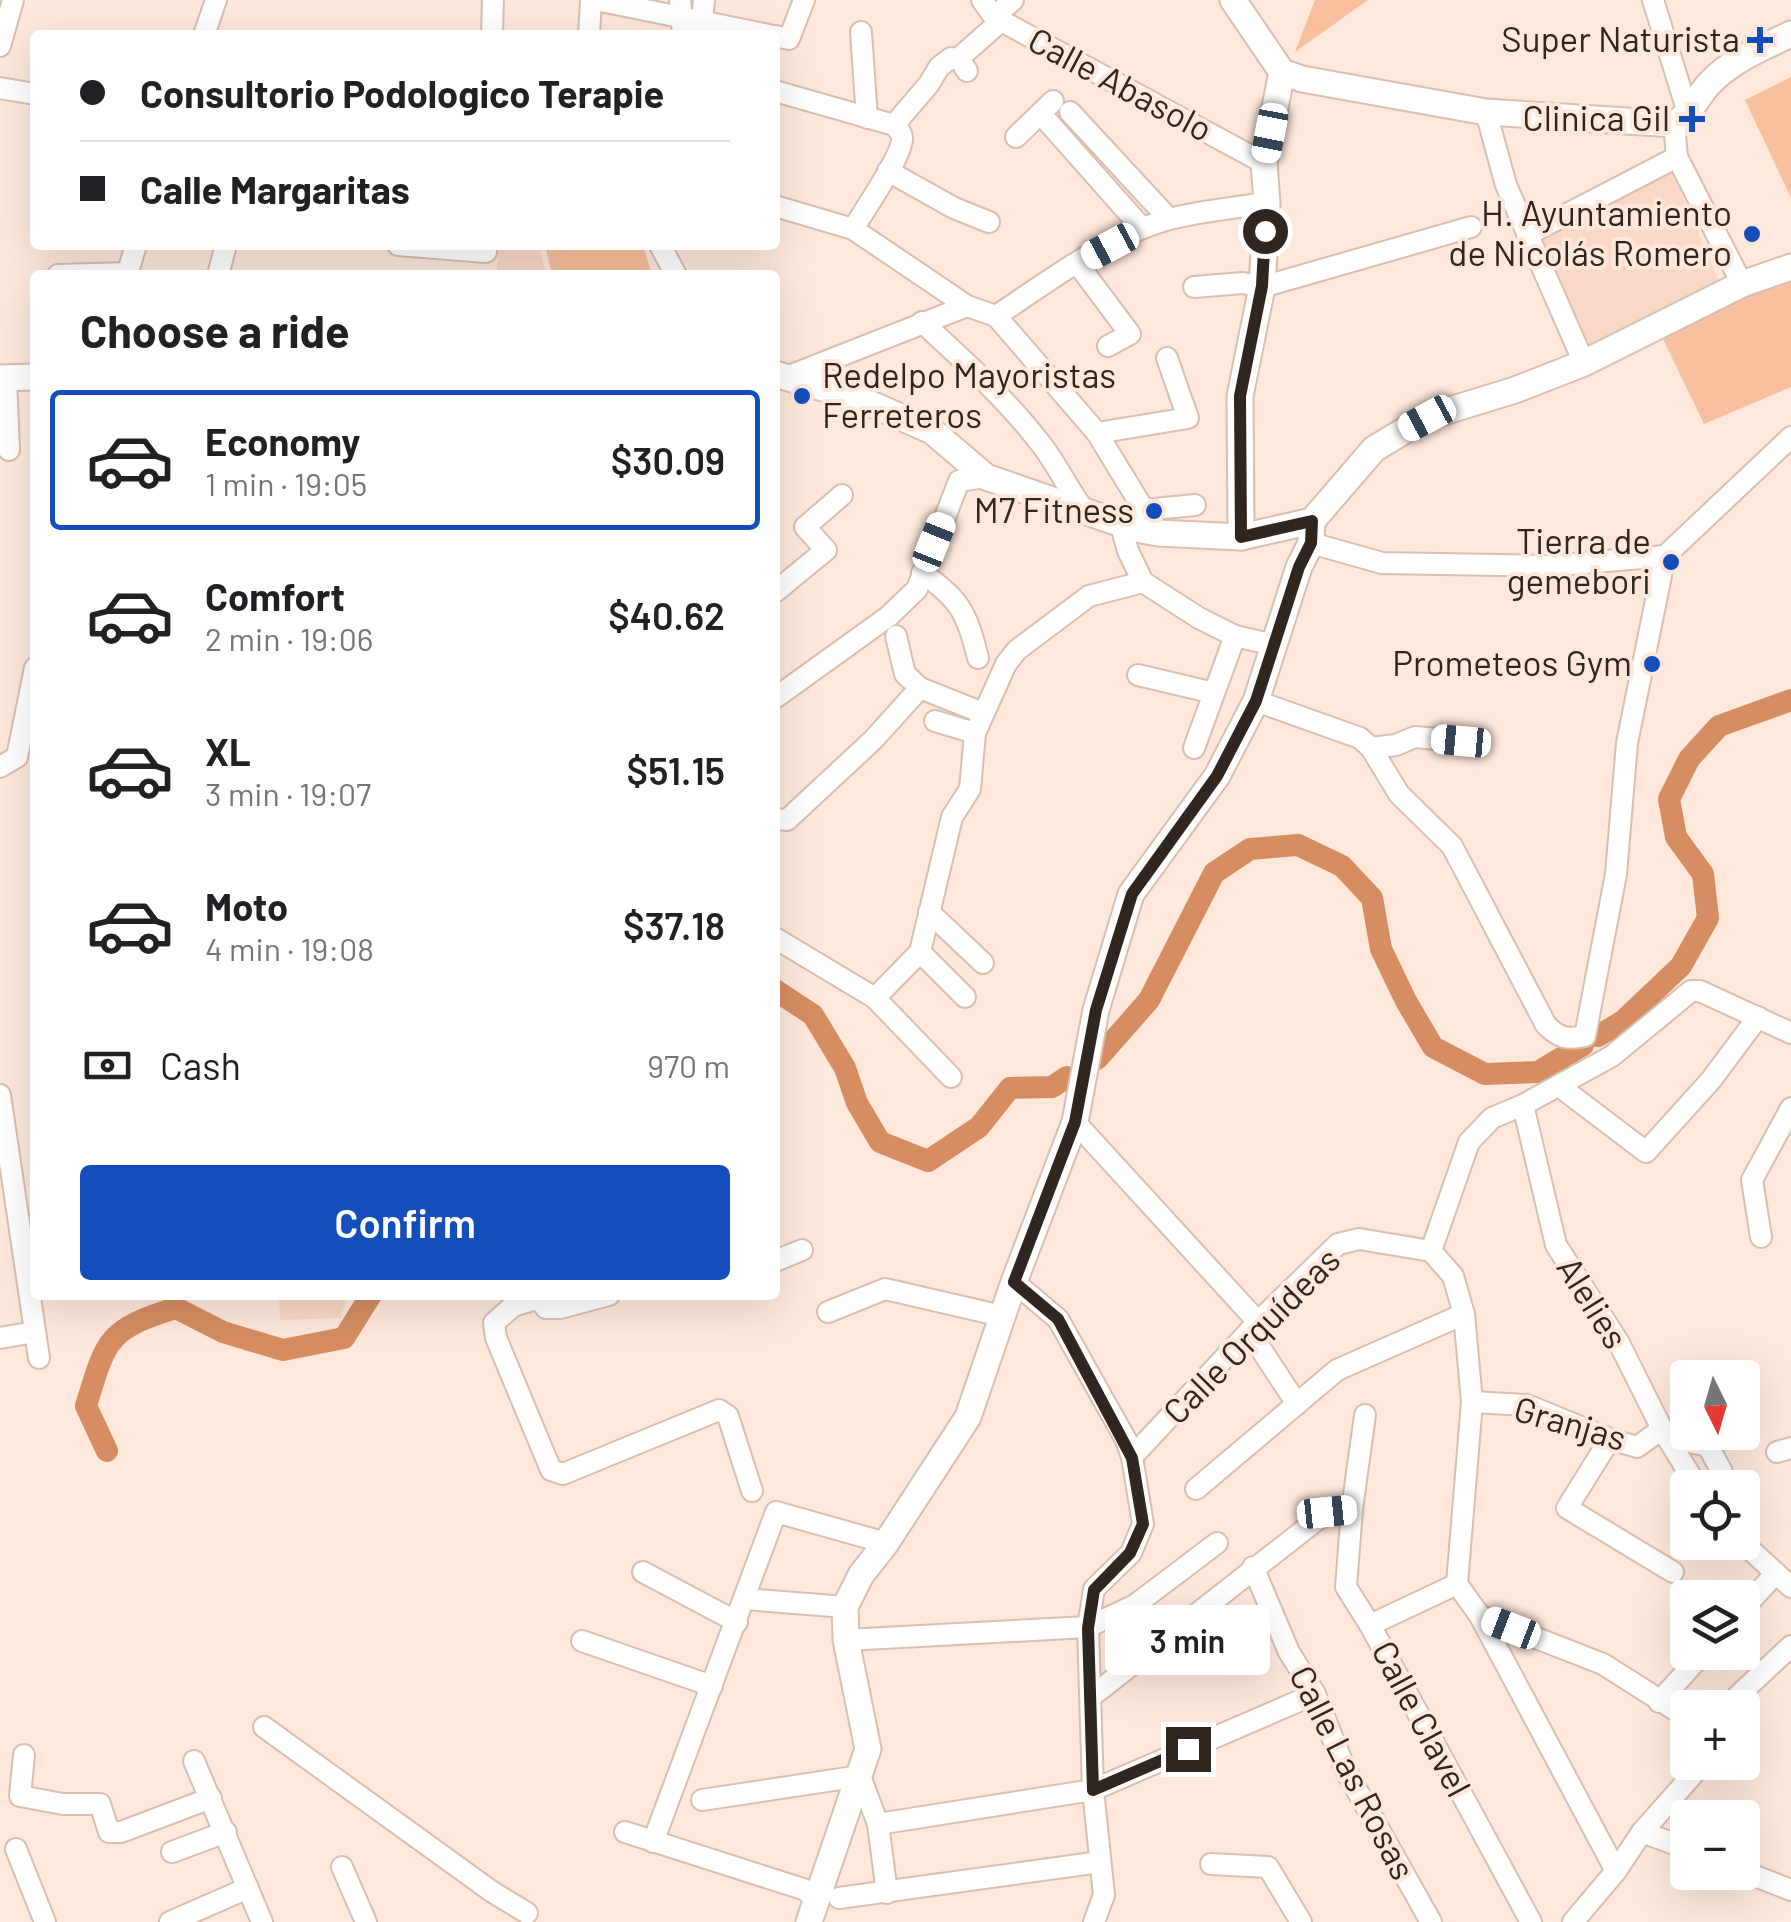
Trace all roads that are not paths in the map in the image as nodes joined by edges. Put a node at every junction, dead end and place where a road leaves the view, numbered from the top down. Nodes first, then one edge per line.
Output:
1 (14, 0) edge
2 (216, 0) edge
3 (494, 0) edge
4 (593, 0) edge
5 (804, 0) edge
6 (1013, 0) edge
7 (1234, 0) edge
8 (1653, 0) edge
9 (992, 13) edge
10 (690, 15) edge
11 (206, 30) edge
12 (492, 30) edge
13 (590, 30) edge
14 (749, 30) edge
15 (861, 32) dead end
16 (1791, 34) edge
17 (780, 37) edge
18 (0, 46) edge
19 (1282, 72) junction
20 (0, 88) edge
21 (780, 92) edge
22 (30, 93) edge
23 (1055, 109) junction
24 (1486, 112) junction
25 (867, 118) junction
26 (1681, 119) junction
27 (894, 126) junction
28 (1016, 136) dead end
29 (1678, 156) junction
30 (1264, 164) junction
31 (888, 171) junction
32 (1266, 203) junction
33 (780, 207) edge
34 (1169, 219) junction
35 (988, 222) dead end
36 (1471, 227) dead end
37 (1142, 228) junction
38 (853, 229) junction
39 (1528, 234) junction
40 (1077, 263) junction
41 (1791, 267) edge
42 (1742, 284) junction
43 (1262, 286) junction
44 (1194, 287) dead end
45 (967, 306) junction
46 (996, 316) junction
47 (922, 322) junction
48 (1108, 346) dead end
49 (1168, 358) dead end
50 (1584, 363) junction
51 (782, 375) edge
52 (30, 377) edge
53 (3, 378) edge
54 (1098, 433) junction
55 (1791, 437) edge
56 (9, 450) dead end
57 (986, 478) junction
58 (842, 495) dead end
59 (1194, 505) dead end
60 (1084, 510) junction
61 (1131, 516) junction
62 (1312, 532) junction
63 (1241, 537) junction
64 (1666, 556) junction
65 (922, 572) junction
66 (1143, 582) junction
67 (780, 588) edge
68 (896, 636) dead end
69 (1235, 636) junction
70 (1274, 645) junction
71 (978, 658) dead end
72 (1138, 676) dead end
73 (30, 685) edge
74 (920, 688) junction
75 (1214, 692) junction
76 (780, 694) edge
77 (1256, 701) junction
78 (983, 712) junction
79 (935, 721) dead end
80 (975, 733) junction
81 (1461, 741) dead end
82 (0, 742) edge
83 (1194, 748) dead end
84 (1371, 748) junction
85 (8, 762) edge
86 (780, 819) edge
87 (929, 912) junction
88 (780, 941) edge
89 (920, 952) junction
90 (982, 963) dead end
91 (965, 997) dead end
92 (875, 998) junction
93 (1758, 1016) junction
94 (1590, 1026) junction
95 (1791, 1033) edge
96 (1612, 1056) junction
97 (951, 1076) dead end
98 (1559, 1086) junction
99 (0, 1095) edge
100 (1523, 1105) junction
101 (1791, 1108) edge
102 (3, 1122) edge
103 (1075, 1122) junction
104 (26, 1200) edge
105 (1761, 1238) dead end
106 (29, 1242) edge
107 (802, 1250) dead end
108 (1431, 1251) junction
109 (780, 1259) edge
110 (1014, 1282) junction
111 (33, 1300) edge
112 (534, 1300) edge
113 (545, 1300) edge
114 (591, 1300) edge
115 (828, 1312) dead end
116 (1464, 1314) junction
117 (1002, 1316) junction
118 (1253, 1327) junction
119 (35, 1332) junction
120 (0, 1338) edge
121 (39, 1358) dead end
122 (1472, 1402) junction
123 (1298, 1404) junction
124 (1366, 1415) dead end
125 (1665, 1433) junction
126 (1610, 1440) junction
127 (1132, 1458) junction
128 (1687, 1470) edge
129 (1721, 1470) edge
130 (1196, 1489) dead end
131 (752, 1491) dead end
132 (1352, 1509) junction
133 (886, 1543) junction
134 (1217, 1543) dead end
135 (1760, 1559) edge
136 (1253, 1567) junction
137 (643, 1572) dead end
138 (1673, 1572) dead end
139 (1783, 1580) edge
140 (1457, 1584) junction
141 (1760, 1597) edge
142 (745, 1599) junction
143 (846, 1607) junction
144 (1480, 1616) junction
145 (737, 1622) junction
146 (1370, 1624) junction
147 (1088, 1628) junction
148 (582, 1640) dead end
149 (846, 1640) junction
150 (1791, 1646) edge
151 (1688, 1670) edge
152 (712, 1686) junction
153 (1744, 1690) edge
154 (1315, 1694) junction
155 (1092, 1696) junction
156 (1659, 1702) junction
157 (1670, 1708) edge
158 (264, 1727) dead end
159 (24, 1755) dead end
160 (194, 1761) dead end
161 (860, 1776) junction
162 (1688, 1780) edge
163 (1093, 1790) junction
164 (212, 1798) junction
165 (702, 1800) dead end
166 (878, 1824) junction
167 (226, 1832) junction
168 (625, 1832) dead end
169 (1642, 1832) junction
170 (653, 1842) junction
171 (1670, 1843) edge
172 (16, 1849) dead end
173 (172, 1852) dead end
174 (1100, 1862) junction
175 (1211, 1864) dead end
176 (342, 1867) dead end
177 (1616, 1872) junction
178 (1760, 1878) edge
179 (248, 1888) junction
180 (1791, 1890) edge
181 (887, 1892) junction
182 (822, 1908) edge
183 (530, 1919) edge
184 (45, 1922) edge
185 (170, 1922) edge
186 (262, 1922) edge
187 (366, 1922) edge
188 (1094, 1922) edge
189 (1301, 1922) edge
190 (1430, 1922) edge
191 (1531, 1922) edge
192 (1573, 1922) edge

1 - 18 street
2 - 11 street
3 - 12 street
4 - 10 street
4 - 13 street
5 - 17 street
6 - 9 street
7 - 19 main road
8 - 26 street
9 - 27 street
9 - 30 street, Calle Abasolo
10 - 14 street
15 - 25 street
16 - 26 main road
19 - 24 main road
19 - 30 main road
20 - 22 street
21 - 25 street
23 - 28 street
23 - 34 street
23 - 37 street
24 - 26 main road
24 - 39 street
25 - 27 street
26 - 29 street
27 - 31 street
29 - 39 street
29 - 42 street
30 - 32 main road
31 - 35 street
31 - 38 street
32 - 34 street
32 - 43 main road
33 - 38 street
34 - 37 street
36 - 43 street
37 - 40 street
38 - 45 street
39 - 50 street
40 - 46 street
40 - 48 street
41 - 42 main road
42 - 50 main road
43 - 44 street
43 - 63 main road
45 - 46 street
45 - 47 street
46 - 54 street
47 - 51 street
47 - 60 street
49 - 54 street
50 - 62 main road
51 - 57 main road
52 - 53 main road
53 - 56 street
54 - 61 street
55 - 64 street
57 - 60 main road
57 - 65 street
58 - 67 street
59 - 61 street
60 - 61 main road
61 - 63 main road
61 - 66 street
62 - 63 main road
62 - 64 street
62 - 70 main road
64 - 94 street
65 - 71 street
65 - 76 street
66 - 69 street
66 - 78 street
68 - 74 street
69 - 70 street
69 - 75 street
70 - 77 main road
72 - 75 street
73 - 85 street
74 - 78 street
74 - 86 street
75 - 83 street
77 - 84 street
77 - 103 main road
78 - 80 street
79 - 80 street
80 - 87 street
81 - 84 street
82 - 85 street
84 - 94 street
87 - 89 street
87 - 90 street
88 - 92 street
89 - 91 street
89 - 92 street
92 - 97 street
93 - 95 street
93 - 96 street
93 - 98 street
94 - 96 street
96 - 98 street
98 - 100 street
99 - 102 street
100 - 108 street
100 - 125 street, Alelies
101 - 105 street
102 - 104 street
103 - 110 main road
103 - 118 street
104 - 106 street
107 - 109 street
108 - 116 street
108 - 118 street, Calle Orquídeas
110 - 117 main road
110 - 127 street
111 - 119 street
112 - 131 street
113 - 114 street
115 - 117 street
116 - 122 street
116 - 123 street
117 - 133 main road
118 - 123 street
118 - 127 street, Calle Orquídeas
119 - 120 street
119 - 121 street
122 - 126 street, Granjas
122 - 140 street
123 - 130 street
124 - 132 street, Calle Clavel
125 - 126 street, Granjas
125 - 128 street, Alelies
125 - 129 street
126 - 138 street
127 - 147 street
132 - 136 street
132 - 146 street, Calle Clavel
133 - 142 street
133 - 143 main road
134 - 147 street
135 - 139 street
136 - 154 street, Calle Las Rosas
136 - 155 street
137 - 145 street
139 - 141 street
140 - 144 street
140 - 146 street
142 - 143 street
142 - 145 street
143 - 149 main road
144 - 156 street
144 - 177 street
145 - 152 street
146 - 191 street, Calle Clavel
147 - 149 street
147 - 155 street
148 - 152 street
149 - 161 main road
150 - 153 street
151 - 156 street
152 - 170 street
154 - 163 street
154 - 190 street, Calle Las Rosas
155 - 163 street
156 - 157 street
158 - 183 street
159 - 164 street
160 - 164 street
161 - 165 street
161 - 166 street
161 - 182 main road
162 - 169 street
163 - 166 street
163 - 174 street
164 - 167 street
166 - 181 street
167 - 173 street
167 - 179 street
168 - 170 street
169 - 171 street
169 - 177 street
170 - 182 street
172 - 184 street
174 - 181 street
174 - 188 street
175 - 189 street
176 - 187 street
177 - 192 street
178 - 180 street
179 - 185 street
179 - 186 street
181 - 182 street

